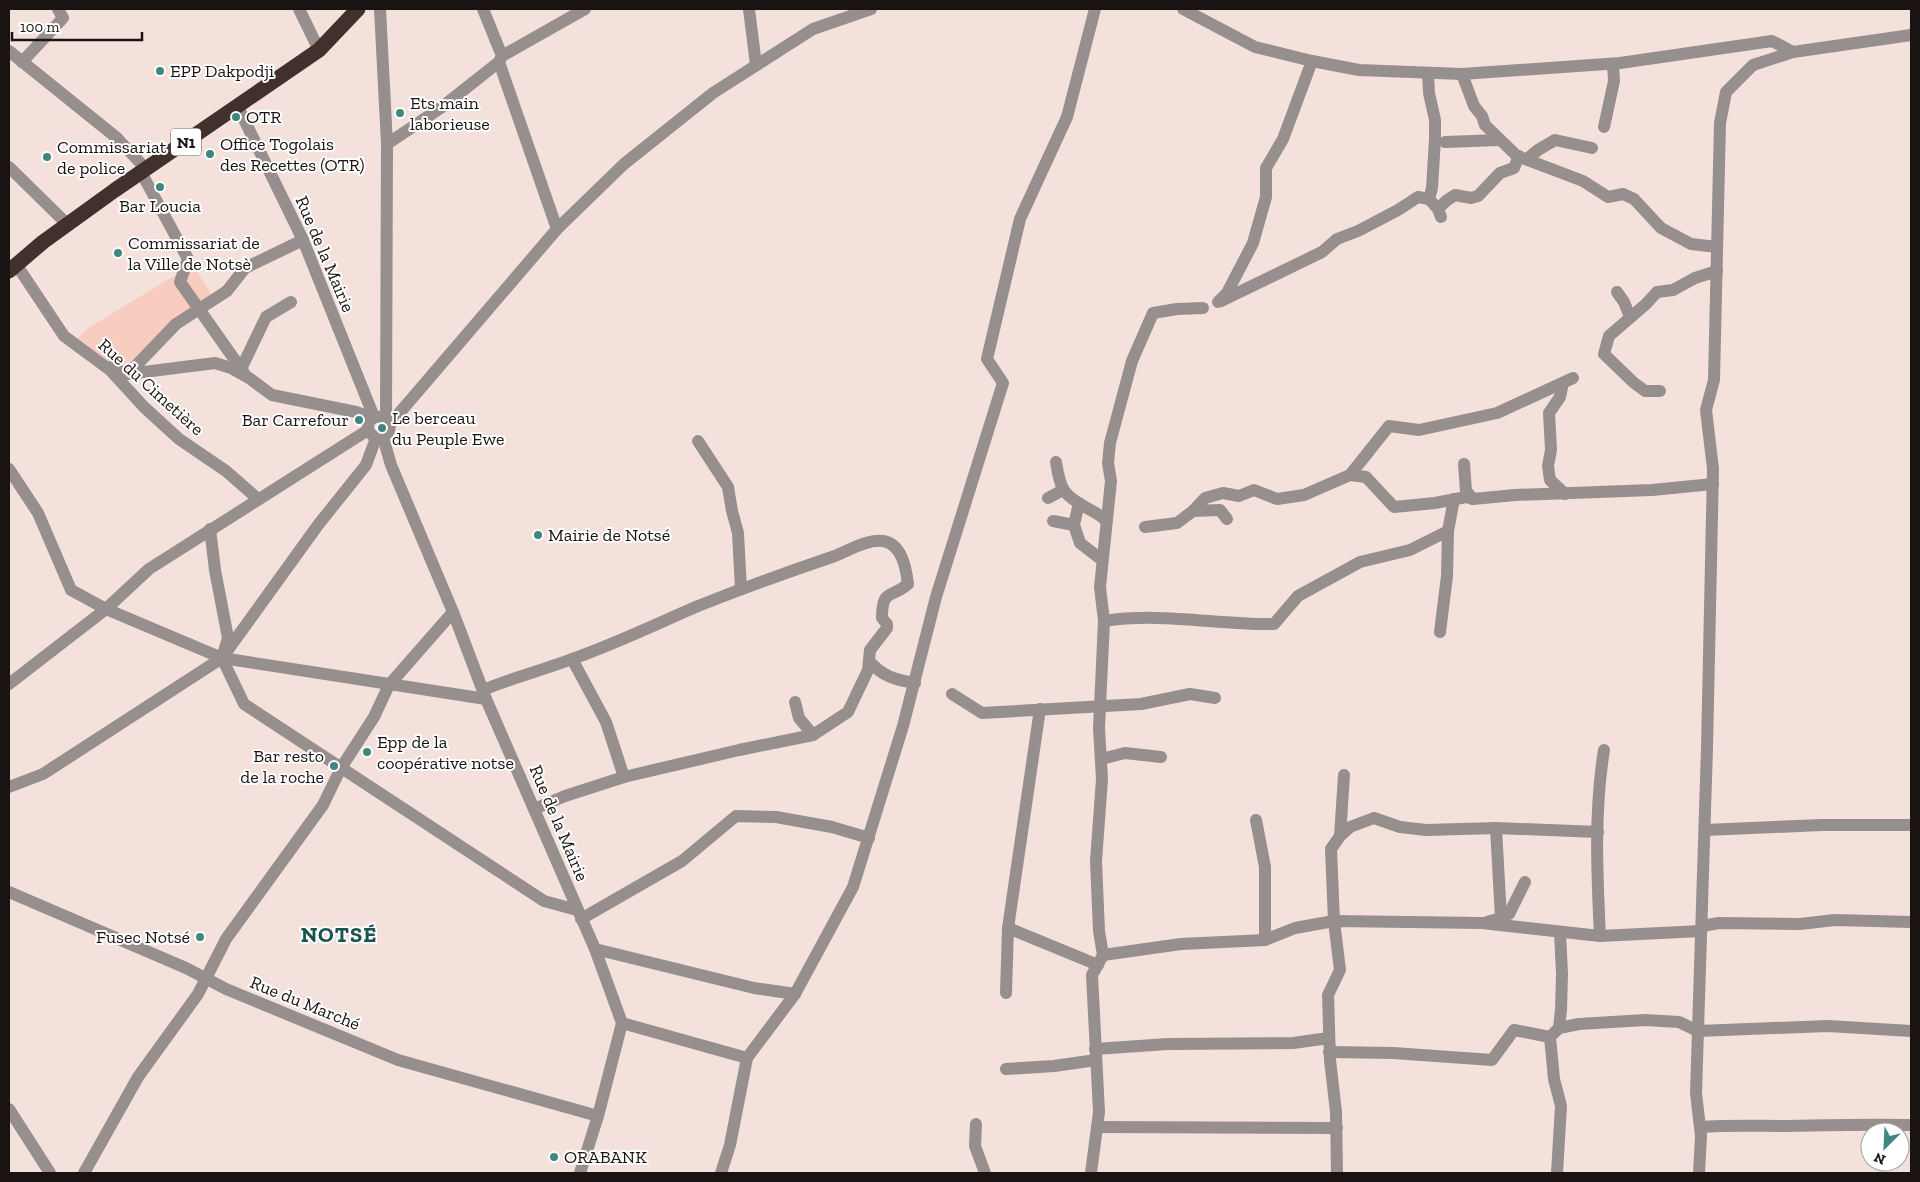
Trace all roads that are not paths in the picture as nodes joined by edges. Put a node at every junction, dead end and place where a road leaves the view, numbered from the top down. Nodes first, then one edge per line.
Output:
1 (73, 9) edge
2 (299, 9) edge
3 (358, 9) edge
4 (380, 9) edge
5 (484, 9) edge
6 (585, 9) edge
7 (749, 9) edge
8 (871, 9) edge
9 (1095, 9) edge
10 (1183, 9) edge
11 (61, 13) edge
12 (1911, 35) edge
13 (320, 50) junction
14 (9, 51) edge
15 (1794, 52) junction
16 (500, 59) junction
17 (22, 62) junction
18 (1312, 62) junction
19 (1613, 64) junction
20 (756, 65) junction
21 (1428, 73) junction
22 (1462, 74) junction
23 (238, 107) junction
24 (1604, 127) dead end
25 (1499, 140) junction
26 (1446, 142) dead end
27 (387, 144) junction
28 (1542, 147) junction
29 (1592, 148) dead end
30 (1523, 158) junction
31 (1546, 166) junction
32 (9, 167) edge
33 (144, 171) junction
34 (1429, 199) junction
35 (68, 225) junction
36 (557, 229) junction
37 (303, 240) junction
38 (1717, 247) junction
39 (12, 268) edge
40 (1717, 270) junction
41 (1617, 292) dead end
42 (291, 302) dead end
43 (1203, 308) dead end
44 (199, 309) junction
45 (1630, 317) junction
46 (103, 364) junction
47 (245, 373) junction
48 (128, 374) junction
49 (1660, 391) dead end
50 (379, 426) junction
51 (698, 441) dead end
52 (1056, 462) dead end
53 (1464, 464) dead end
54 (9, 468) edge
55 (1350, 475) junction
56 (1713, 484) junction
57 (1063, 490) junction
58 (1565, 494) junction
59 (1048, 498) dead end
60 (258, 499) junction
61 (1454, 499) junction
62 (1473, 499) junction
63 (1079, 503) junction
64 (1193, 511) junction
65 (1228, 519) dead end
66 (1053, 521) dead end
67 (1106, 521) junction
68 (1074, 524) junction
69 (1145, 527) dead end
70 (210, 529) junction
71 (1448, 531) junction
72 (1102, 560) junction
73 (741, 589) junction
74 (106, 609) junction
75 (452, 612) junction
76 (1104, 621) junction
77 (1440, 632) dead end
78 (222, 658) junction
79 (572, 659) junction
80 (869, 661) junction
81 (914, 683) junction
82 (9, 684) edge
83 (389, 685) junction
84 (485, 694) junction
85 (952, 694) dead end
86 (1215, 698) dead end
87 (795, 702) dead end
88 (1100, 706) junction
89 (1040, 709) junction
90 (813, 735) junction
91 (1604, 750) dead end
92 (1101, 758) junction
93 (1161, 758) dead end
94 (341, 768) junction
95 (1344, 775) dead end
96 (624, 777) junction
97 (9, 787) edge
98 (534, 809) junction
99 (1256, 820) dead end
100 (1911, 825) edge
101 (1496, 828) junction
102 (1705, 830) junction
103 (1598, 832) junction
104 (1340, 836) junction
105 (869, 838) junction
106 (1525, 882) dead end
107 (9, 892) edge
108 (579, 915) junction
109 (1501, 918) junction
110 (1334, 921) junction
111 (1911, 922) edge
112 (1482, 923) junction
113 (1008, 928) junction
114 (1701, 929) junction
115 (1560, 932) junction
116 (1600, 936) junction
117 (1264, 940) junction
118 (595, 949) junction
119 (1100, 960) junction
120 (206, 979) junction
121 (1006, 993) dead end
122 (795, 994) junction
123 (622, 1023) junction
124 (1698, 1031) junction
125 (1911, 1031) edge
126 (1554, 1032) junction
127 (1329, 1038) junction
128 (1329, 1052) junction
129 (1096, 1055) junction
130 (747, 1058) junction
131 (1006, 1069) dead end
132 (9, 1109) edge
133 (598, 1116) junction
134 (976, 1124) dead end
135 (1911, 1125) edge
136 (1097, 1126) junction
137 (1700, 1127) junction
138 (1337, 1128) junction
139 (50, 1173) edge
140 (84, 1173) edge
141 (580, 1173) edge
142 (722, 1173) edge
143 (985, 1173) edge
144 (1091, 1173) edge
145 (1338, 1173) edge
146 (1557, 1173) edge
147 (1699, 1173) edge

1 - 11 street
2 - 13 street
3 - 13 highway, N1
4 - 27 street
5 - 16 street
6 - 16 street
7 - 20 street
8 - 20 street
9 - 81 street
10 - 18 street
11 - 17 street
12 - 15 street
13 - 23 highway, N1
14 - 17 street
15 - 19 street
15 - 38 street
16 - 27 street
16 - 36 street
17 - 33 street
18 - 21 street
18 - 34 street
19 - 22 street
19 - 24 street
20 - 36 street
21 - 22 street
21 - 34 street
22 - 25 street
23 - 33 highway, N1
23 - 37 street, Rue de la Mairie
25 - 26 street
25 - 30 street
27 - 50 street
28 - 29 street
28 - 30 street
28 - 31 street
30 - 31 street
30 - 34 street
31 - 38 street
32 - 35 street
33 - 35 highway, N1
33 - 44 street
35 - 39 highway, N1
36 - 50 street
37 - 44 street
37 - 50 street, Rue de la Mairie
38 - 40 street
39 - 46 street, Rue du Cimetière
40 - 45 street
40 - 56 street
41 - 45 street
42 - 47 street
43 - 67 street
44 - 47 street
44 - 48 street
45 - 49 street
46 - 48 street
46 - 60 street, Rue du Cimetière
47 - 48 street
47 - 50 street
50 - 60 street
50 - 75 street, Rue de la Mairie
50 - 78 street
51 - 73 street
52 - 57 street
53 - 62 street
54 - 74 street
55 - 58 street
55 - 61 street
55 - 64 street
56 - 58 street
56 - 102 street
57 - 59 street
57 - 63 street
58 - 62 street
60 - 70 street
61 - 62 street
61 - 71 street
63 - 67 street
63 - 68 street
64 - 65 street
64 - 69 street
66 - 68 street
67 - 72 street
68 - 72 street
70 - 74 street
70 - 78 street
71 - 76 street
71 - 77 street
72 - 76 street
73 - 79 street
73 - 80 street
74 - 78 street
74 - 82 street
75 - 83 street
75 - 84 street, Rue de la Mairie
76 - 88 street
78 - 83 street
78 - 94 street
78 - 97 street
79 - 84 street
79 - 96 street
80 - 81 street
80 - 90 street
81 - 105 street
83 - 84 street
83 - 94 street
84 - 98 street, Rue de la Mairie
85 - 89 street
86 - 88 street
87 - 90 street
88 - 89 street
88 - 92 street
89 - 113 street
90 - 96 street
91 - 103 street
92 - 93 street
92 - 119 street
94 - 108 street
94 - 120 street
95 - 104 street
96 - 98 street
98 - 108 street, Rue de la Mairie
99 - 117 street
100 - 102 street
101 - 103 street
101 - 104 street
101 - 109 street
102 - 114 street
103 - 116 street
104 - 110 street
105 - 108 street
105 - 122 street
106 - 109 street
107 - 120 street, Rue du Marché
108 - 118 street, Rue de la Mairie
109 - 112 street
110 - 112 street
110 - 117 street
110 - 127 street
111 - 114 street
112 - 115 street
113 - 119 street
113 - 121 street
114 - 116 street
114 - 124 street
115 - 116 street
115 - 126 street
117 - 119 street
118 - 122 street
118 - 123 street, Rue de la Mairie
119 - 129 street
120 - 133 street, Rue du Marché
120 - 140 street
122 - 130 street
123 - 130 street
123 - 133 street
124 - 125 street
124 - 126 street
124 - 137 street
126 - 128 street
126 - 146 street
127 - 128 street
127 - 129 street
128 - 138 street
129 - 131 street
129 - 136 street
130 - 142 street
132 - 139 street
133 - 141 street
134 - 143 street
135 - 137 street
136 - 138 street
136 - 144 street
137 - 147 street
138 - 145 street

